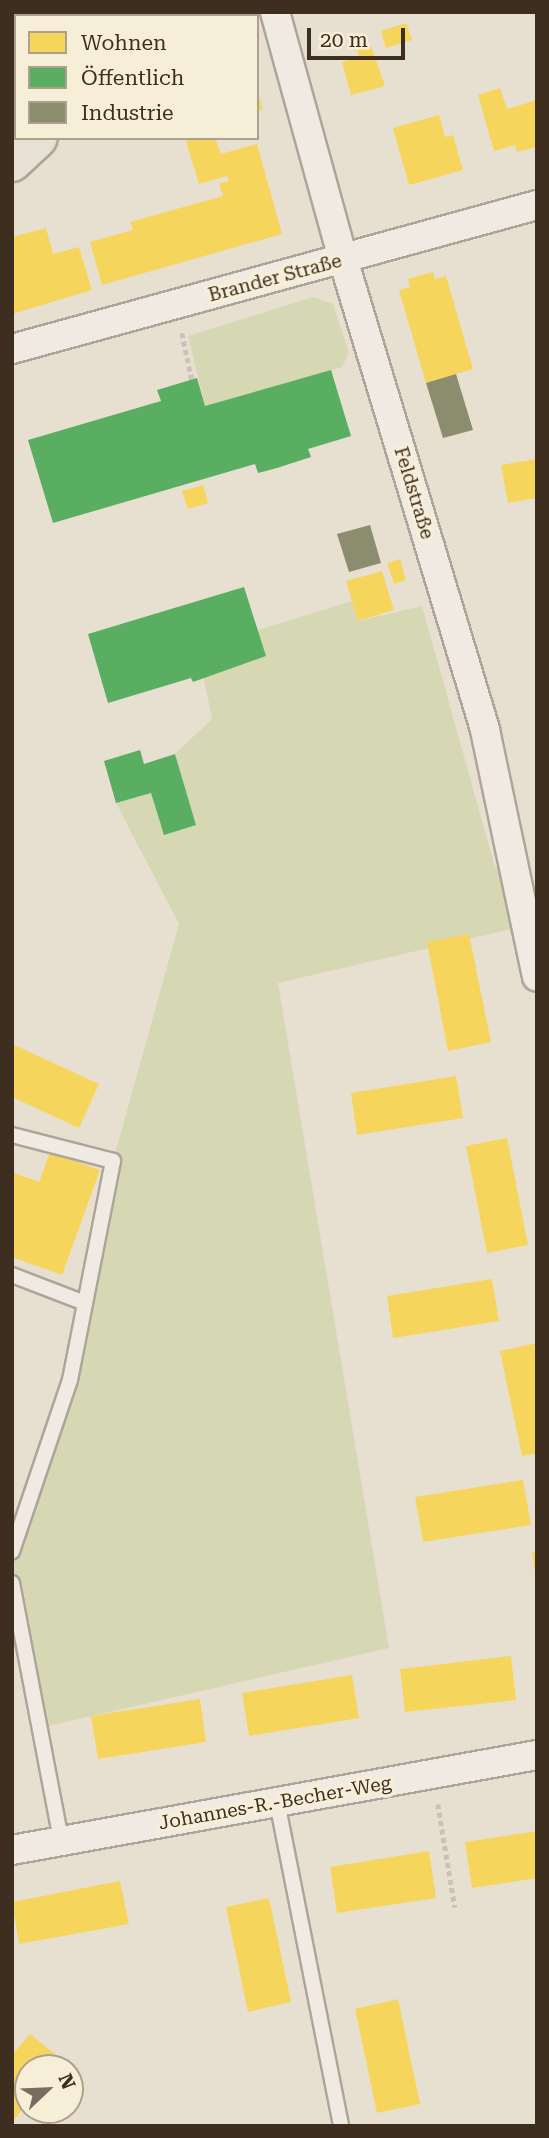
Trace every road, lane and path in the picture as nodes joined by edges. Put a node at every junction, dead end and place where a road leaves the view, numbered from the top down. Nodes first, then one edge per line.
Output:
1 (275, 12) edge
2 (36, 140) edge
3 (12, 162) edge
4 (537, 205) edge
5 (343, 259) junction
6 (12, 349) edge
7 (190, 367) dead end
8 (192, 380) dead end
9 (537, 977) edge
10 (12, 1135) edge
11 (12, 1275) edge
12 (85, 1303) junction
13 (12, 1551) edge
14 (12, 1583) edge
15 (537, 1755) edge
16 (433, 1775) junction
17 (277, 1802) junction
18 (61, 1840) junction
19 (12, 1850) edge
20 (455, 1908) dead end
21 (341, 2126) edge

1 - 5 street, Feldstraße
2 - 3 main road
4 - 5 street, Brander Straße
5 - 6 street, Brander Straße
5 - 9 street, Feldstraße
7 - 8 path
10 - 12 lane
11 - 12 lane
12 - 13 lane
14 - 18 lane
15 - 16 street, Johannes-R.-Becher-Weg
16 - 17 street, Johannes-R.-Becher-Weg
16 - 20 path
17 - 18 street, Johannes-R.-Becher-Weg
17 - 21 lane
18 - 19 street, Johannes-R.-Becher-Weg

